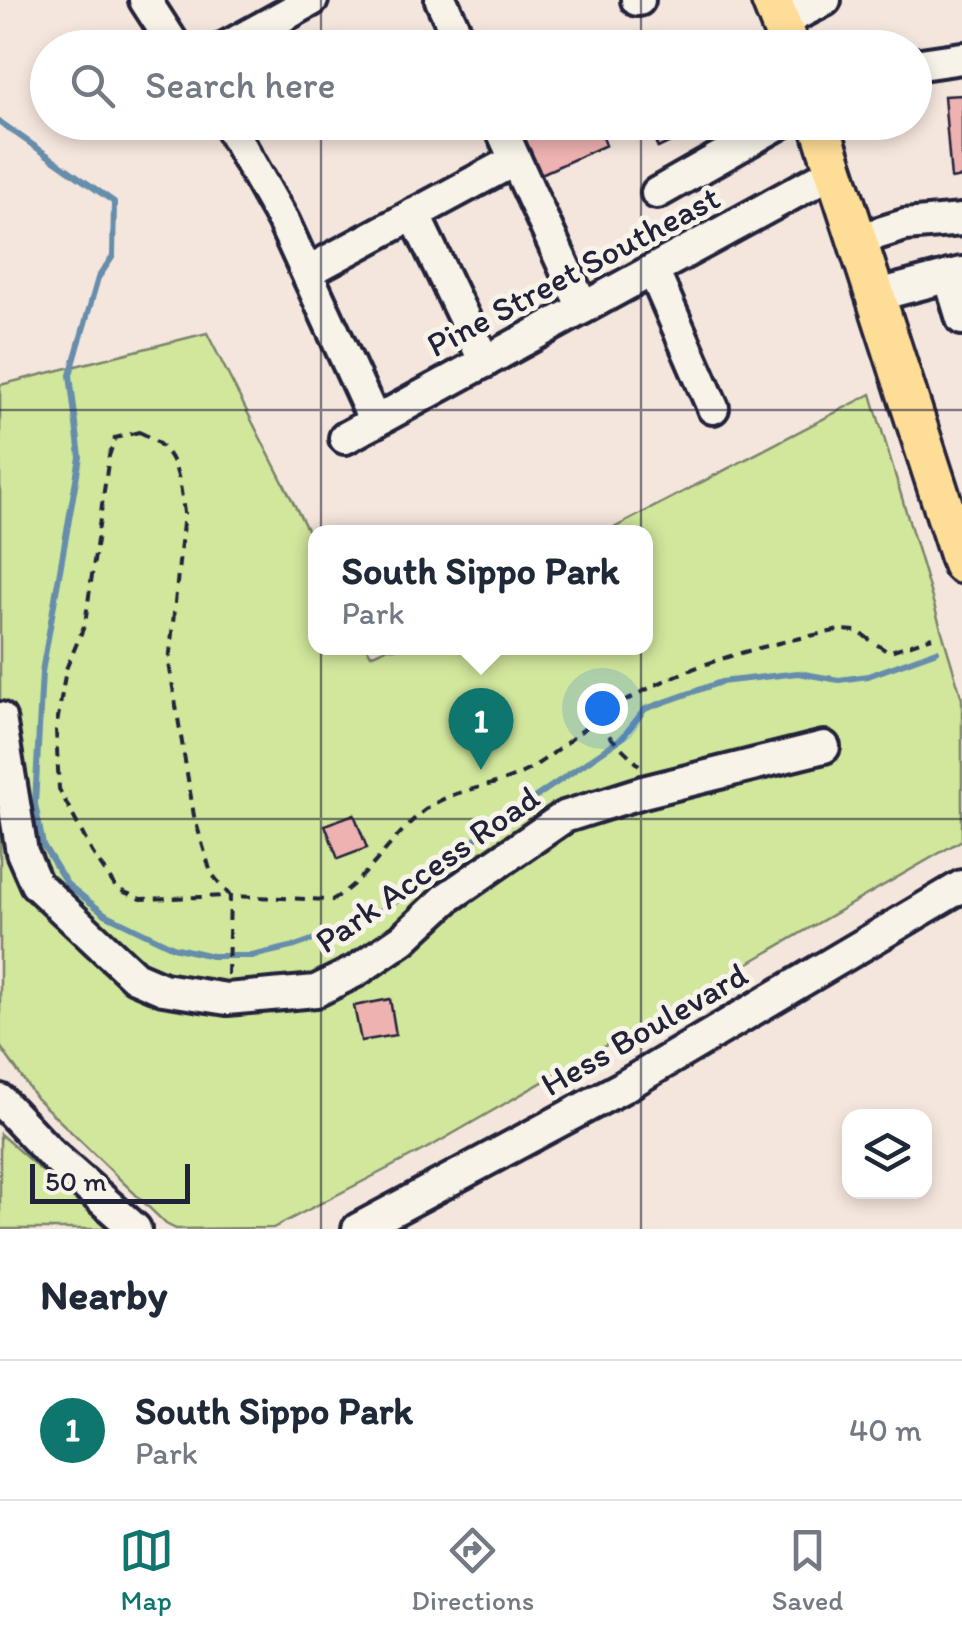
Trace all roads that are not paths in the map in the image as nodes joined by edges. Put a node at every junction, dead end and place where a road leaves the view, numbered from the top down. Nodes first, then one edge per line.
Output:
1 (145, 0) edge
2 (312, 0) edge
3 (441, 0) edge
4 (825, 0) edge
5 (780, 23) edge
6 (164, 30) edge
7 (258, 30) edge
8 (455, 30) edge
9 (962, 58) edge
10 (932, 62) edge
11 (238, 140) edge
12 (506, 140) edge
13 (751, 140) edge
14 (825, 140) edge
15 (515, 160) junction
16 (836, 170) junction
17 (658, 194) dead end
18 (414, 214) junction
19 (962, 220) edge
20 (860, 239) junction
21 (654, 270) junction
22 (307, 272) junction
23 (956, 274) edge
24 (878, 295) junction
25 (583, 308) junction
26 (962, 319) edge
27 (485, 362) junction
28 (713, 408) dead end
29 (375, 422) junction
30 (345, 438) dead end
31 (951, 492) edge
32 (962, 564) edge
33 (0, 718) edge
34 (824, 747) dead end
35 (962, 886) edge
36 (0, 1100) edge
37 (134, 1229) edge
38 (358, 1229) edge

1 - 6 street
2 - 7 street
3 - 8 street
4 - 5 street
9 - 10 street
11 - 22 street
12 - 15 street
13 - 17 street
14 - 16 main road
15 - 18 street
15 - 25 street
16 - 20 main road
16 - 21 street, Pine Street Southeast
18 - 22 street
18 - 27 street
19 - 20 street
20 - 24 main road
21 - 25 street, Pine Street Southeast
21 - 28 street
22 - 29 street
23 - 24 street
23 - 26 street
24 - 31 main road
25 - 27 street, Pine Street Southeast
27 - 29 street, Pine Street Southeast
29 - 30 street, Pine Street Southeast
31 - 32 main road
33 - 34 street, Park Access Road
35 - 38 street, Hess Boulevard
36 - 37 street

